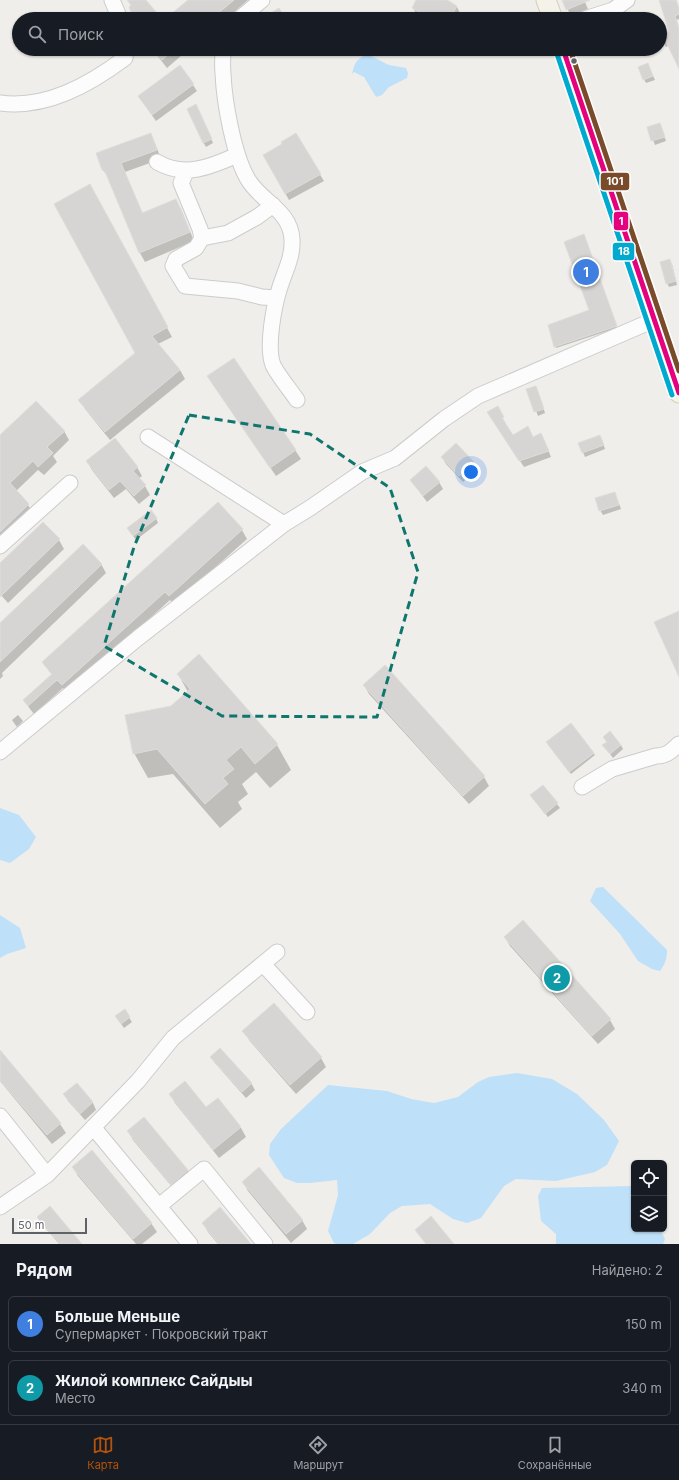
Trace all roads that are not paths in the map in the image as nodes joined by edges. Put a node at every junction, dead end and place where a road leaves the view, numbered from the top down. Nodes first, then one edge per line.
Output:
1 (112, 0) edge
2 (262, 0) edge
3 (546, 0) edge
4 (628, 0) edge
5 (117, 12) edge
6 (247, 12) edge
7 (550, 12) edge
8 (607, 12) edge
9 (125, 56) edge
10 (224, 56) edge
11 (565, 56) edge
12 (0, 103) edge
13 (237, 155) junction
14 (157, 162) dead end
15 (187, 170) junction
16 (273, 206) junction
17 (202, 238) junction
18 (277, 298) junction
19 (654, 320) junction
20 (679, 393) edge
21 (297, 400) dead end
22 (148, 437) dead end
23 (70, 483) dead end
24 (284, 524) junction
25 (0, 546) edge
26 (679, 744) edge
27 (0, 752) edge
28 (582, 787) dead end
29 (277, 952) dead end
30 (263, 964) junction
31 (307, 1012) dead end
32 (0, 1116) edge
33 (93, 1127) junction
34 (47, 1175) junction
35 (159, 1206) junction
36 (0, 1207) edge
37 (190, 1244) edge
38 (265, 1244) edge

1 - 5 street
2 - 6 street
3 - 7 main road
4 - 8 street
9 - 12 street
10 - 13 street
11 - 19 main road
13 - 15 street
13 - 16 street
14 - 15 street
15 - 17 street
16 - 17 street
16 - 18 street
17 - 18 street
18 - 21 street
19 - 20 main road
19 - 24 street
22 - 24 street
23 - 25 street
24 - 27 street
26 - 28 street
29 - 30 street
30 - 31 street
30 - 33 street
32 - 34 street
33 - 34 street
33 - 35 street
34 - 36 street
35 - 37 street
35 - 38 street

